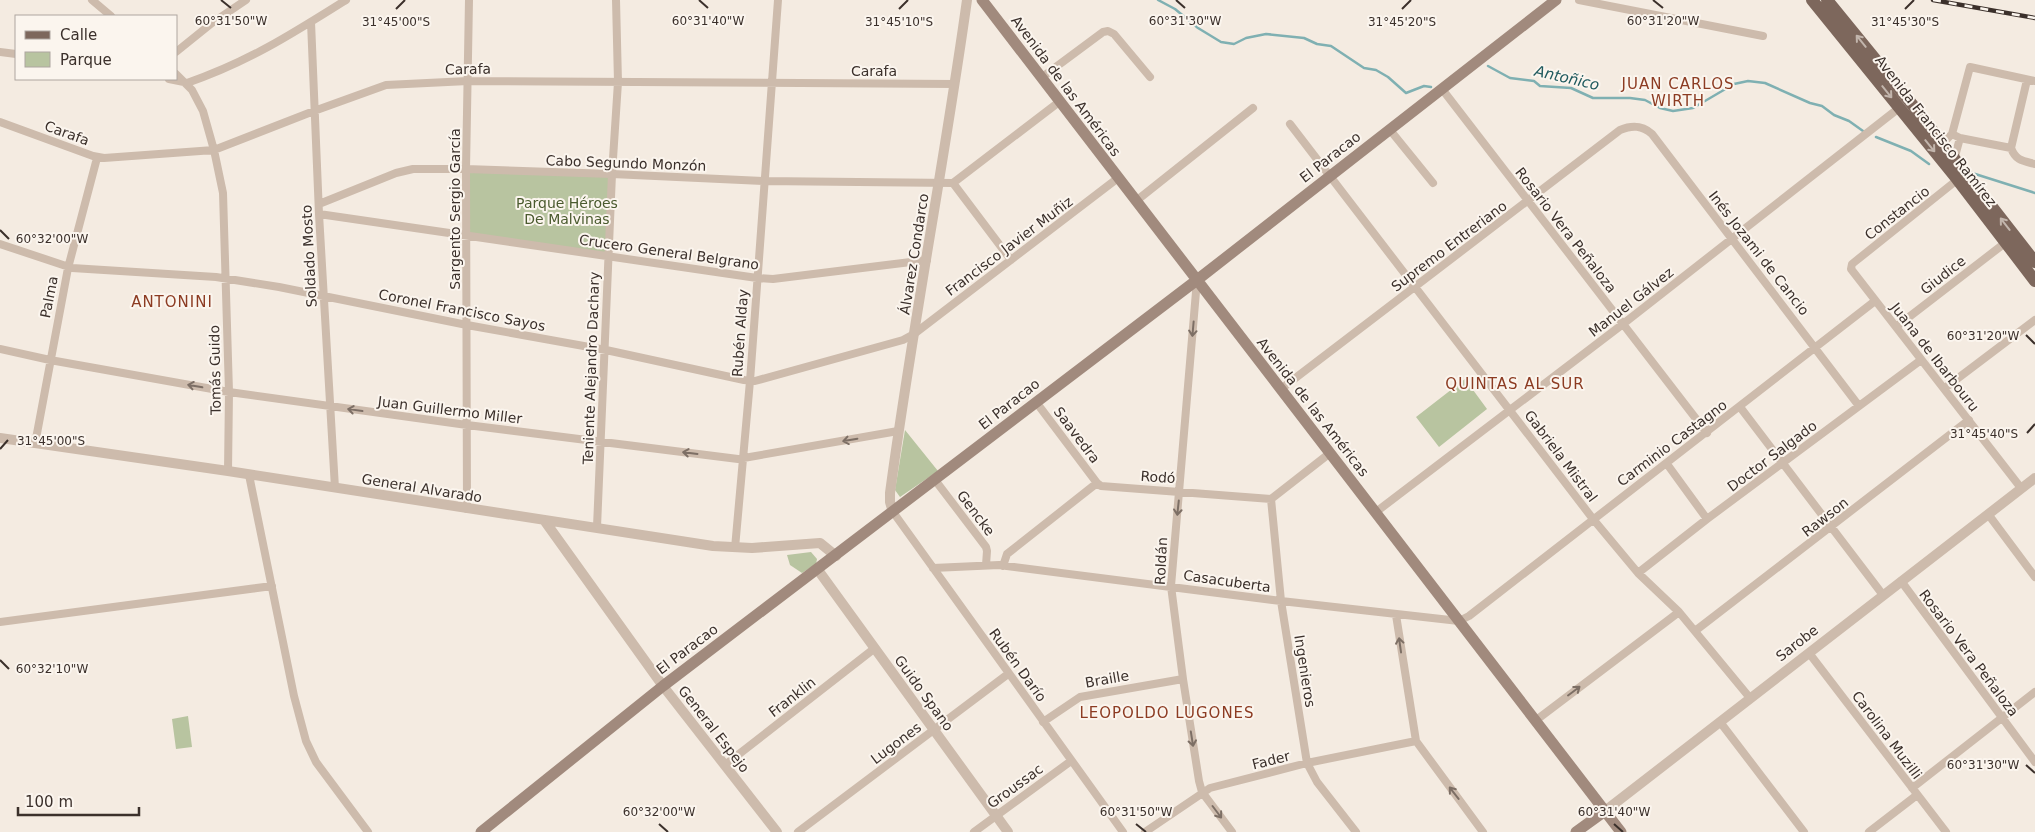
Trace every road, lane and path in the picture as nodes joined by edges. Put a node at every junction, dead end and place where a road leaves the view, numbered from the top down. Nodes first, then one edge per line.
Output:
1 (92, 0) edge
2 (246, 0) edge
3 (346, 0) edge
4 (469, 0) edge
5 (616, 0) edge
6 (778, 0) edge
7 (967, 0) edge
8 (982, 0) edge
9 (1556, 0) edge
10 (1579, 0) edge
11 (1812, 0) edge
12 (1827, 0) edge
13 (110, 15) edge
14 (311, 22) junction
15 (1763, 36) dead end
16 (178, 50) edge
17 (0, 52) edge
18 (15, 54) edge
19 (178, 75) edge
20 (1041, 78) junction
21 (1150, 78) dead end
22 (175, 80) edge
23 (468, 81) junction
24 (2031, 81) edge
25 (187, 82) junction
26 (618, 82) junction
27 (772, 83) junction
28 (955, 84) junction
29 (1442, 89) junction
30 (1059, 102) junction
31 (1252, 108) dead end
32 (1899, 108) junction
33 (314, 110) junction
34 (0, 122) edge
35 (1290, 124) dead end
36 (1633, 126) joint
37 (1390, 130) junction
38 (1956, 136) junction
39 (1942, 144) junction
40 (2011, 148) junction
41 (214, 150) junction
42 (97, 158) junction
43 (1954, 160) junction
44 (2035, 164) edge
45 (466, 169) junction
46 (612, 174) junction
47 (1331, 176) junction
48 (1118, 178) junction
49 (1957, 180) junction
50 (763, 181) junction
51 (953, 183) junction
52 (1433, 183) dead end
53 (939, 184) junction
54 (1136, 201) junction
55 (1527, 201) junction
56 (319, 204) junction
57 (319, 214) junction
58 (467, 235) junction
59 (1733, 239) junction
60 (2005, 243) junction
61 (0, 244) edge
62 (608, 256) junction
63 (927, 260) junction
64 (1011, 260) junction
65 (2035, 262) edge
66 (1852, 264) joint
67 (68, 268) junction
68 (225, 278) junction
69 (757, 278) junction
70 (1197, 280) junction
71 (2035, 281) edge
72 (1416, 286) junction
73 (323, 295) junction
74 (1875, 301) junction
75 (2035, 320) edge
76 (1623, 324) junction
77 (468, 325) junction
78 (1896, 327) junction
79 (914, 334) junction
80 (1816, 348) junction
81 (0, 350) edge
82 (606, 350) junction
83 (50, 360) junction
84 (1922, 360) junction
85 (750, 381) junction
86 (1945, 388) junction
87 (1281, 389) junction
88 (228, 392) junction
89 (1036, 402) junction
90 (1858, 406) junction
91 (331, 407) junction
92 (1740, 407) junction
93 (1510, 409) junction
94 (1969, 420) junction
95 (467, 425) junction
96 (898, 432) junction
97 (1707, 433) junction
98 (0, 438) edge
99 (601, 442) junction
100 (35, 444) junction
101 (1330, 453) junction
102 (743, 459) junction
103 (1667, 464) junction
104 (1782, 464) junction
105 (228, 471) junction
106 (249, 475) junction
107 (2035, 478) edge
108 (935, 480) junction
109 (1097, 483) junction
110 (335, 488) junction
111 (2021, 488) junction
112 (1179, 491) junction
113 (1271, 499) junction
114 (467, 509) junction
115 (893, 512) junction
116 (1376, 512) junction
117 (1988, 514) junction
118 (1593, 519) junction
119 (1707, 519) junction
120 (544, 520) junction
121 (597, 527) junction
122 (1832, 528) junction
123 (735, 548) junction
124 (836, 556) junction
125 (986, 565) junction
126 (1003, 566) junction
127 (932, 568) junction
128 (818, 570) junction
129 (1638, 573) junction
130 (2035, 577) edge
131 (1901, 581) junction
132 (272, 586) junction
133 (1171, 586) junction
134 (1883, 595) junction
135 (1281, 601) junction
136 (1679, 612) junction
137 (1396, 615) junction
138 (1459, 621) junction
139 (0, 622) edge
140 (1695, 631) junction
141 (875, 648) junction
142 (1808, 653) junction
143 (1008, 674) junction
144 (1183, 679) junction
145 (663, 686) junction
146 (2035, 692) edge
147 (1750, 698) junction
148 (2002, 718) junction
149 (1536, 721) junction
150 (1043, 722) junction
151 (1720, 722) junction
152 (934, 730) junction
153 (1416, 741) junction
154 (1071, 761) junction
155 (2035, 762) edge
156 (1308, 764) junction
157 (725, 765) junction
158 (1914, 791) junction
159 (1202, 792) junction
160 (1604, 811) junction
161 (996, 815) junction
162 (368, 832) edge
163 (481, 832) edge
164 (777, 832) edge
165 (798, 832) edge
166 (974, 832) edge
167 (1008, 832) edge
168 (1123, 832) edge
169 (1145, 832) edge
170 (1232, 832) edge
171 (1356, 832) edge
172 (1483, 832) edge
173 (1576, 832) edge
174 (1621, 832) edge
175 (1804, 832) edge
176 (1869, 832) edge
177 (1946, 832) edge

1 - 13 street
2 - 16 street
3 - 14 street
4 - 23 street, Sargento Sergio García
5 - 26 street, Teniente Alejandro Dachary
6 - 27 street, Rubén Alday
7 - 28 street, Álvarez Condarco
8 - 20 main road, Avenida de las Américas
9 - 29 main road, El Paracao
10 - 15 street
11 -> 32 main road, Avenida Francisco Ramírez
39 -> 12 main road, Avenida Francisco Ramírez
14 - 25 street
14 - 33 street, Soldado Mosto
17 - 18 street
19 - 25 street
20 - 21 street
20 - 30 main road, Avenida de las Américas
22 - 25 street
23 - 26 street, Carafa
23 - 33 street, Carafa
23 - 45 street, Sargento Sergio García
24 - 38 street
24 - 40 street
25 - 41 street
26 - 27 street, Carafa
26 - 46 street, Teniente Alejandro Dachary
27 - 28 street, Carafa
27 - 50 street, Rubén Alday
28 - 53 street, Álvarez Condarco
29 - 37 main road, El Paracao
29 - 55 street, Rosario Vera Peñaloza
30 - 48 main road, Avenida de las Américas
30 - 51 street
31 - 54 street
32 -> 49 main road, Avenida Francisco Ramírez
32 - 59 street, Manuel Gálvez
33 - 41 street, Carafa
33 - 56 street, Soldado Mosto
34 - 42 street, Carafa
35 - 47 street, Gabriela Mistral
36 - 55 street, Supremo Entreriano
36 - 59 street, Inés Jozami de Cancio
37 - 47 main road, El Paracao
37 - 52 street
38 - 39 street
38 - 40 street
38 - 43 street
39 - 43 main road, Avenida Francisco Ramírez
40 - 44 street
41 - 42 street, Carafa
41 - 68 street, Tomás Guido
42 - 67 street, Palma
65 -> 43 main road, Avenida Francisco Ramírez
45 - 46 street, Cabo Segundo Monzón
45 - 56 street, Cabo Segundo Monzón
45 - 58 street, Sargento Sergio García
46 - 50 street, Cabo Segundo Monzón
46 - 62 street, Teniente Alejandro Dachary
47 - 70 main road, El Paracao
47 - 72 street, Gabriela Mistral
48 - 54 main road, Avenida de las Américas
48 - 64 street, Francisco Javier Muñiz
49 - 60 main road, Avenida Francisco Ramírez
49 - 66 street, Constancio
50 - 53 street, Cabo Segundo Monzón
50 - 69 street, Rubén Alday
51 - 53 street, Cabo Segundo Monzón
51 - 64 street
53 - 63 street, Álvarez Condarco
54 - 70 main road, Avenida de las Américas
55 - 72 street, Supremo Entreriano
55 - 76 street, Rosario Vera Peñaloza
56 - 57 street, Soldado Mosto
57 - 58 street, Crucero General Belgrano
57 - 73 street, Soldado Mosto
58 - 62 street, Crucero General Belgrano
58 - 77 street, Sargento Sergio García
59 - 76 street, Manuel Gálvez
59 - 80 street, Inés Jozami de Cancio
60 - 71 main road, Avenida Francisco Ramírez
60 - 78 street, Giudice
61 - 67 street, Coronel Francisco Sayos
62 - 69 street, Crucero General Belgrano
62 - 82 street, Teniente Alejandro Dachary
63 - 69 street, Crucero General Belgrano
63 - 79 street, Álvarez Condarco
64 - 79 street, Francisco Javier Muñiz
66 - 74 street, Juana de Ibarbouru
67 - 68 street, Coronel Francisco Sayos
67 - 83 street, Palma
68 - 73 street, Coronel Francisco Sayos
68 - 88 street, Tomás Guido
69 - 85 street, Rubén Alday
70 - 87 main road, Avenida de las Américas
70 - 89 main road, El Paracao
70 -> 112 street, Roldán
72 - 87 street, Supremo Entreriano
72 - 93 street, Gabriela Mistral
73 - 77 street, Coronel Francisco Sayos
73 - 91 street, Soldado Mosto
74 - 78 street, Juana de Ibarbouru
74 - 80 street, Carminio Castagno
75 - 86 street
76 - 93 street, Manuel Gálvez
76 - 97 street, Rosario Vera Peñaloza
77 - 82 street, Coronel Francisco Sayos
77 - 95 street, Sargento Sergio García
78 - 84 street, Juana de Ibarbouru
79 - 85 street, Coronel Francisco Sayos
79 - 96 street, Álvarez Condarco
80 - 90 street, Inés Jozami de Cancio
80 - 92 street, Carminio Castagno
81 - 83 street, Juan Guillermo Miller
82 - 85 street, Coronel Francisco Sayos
82 - 99 street, Teniente Alejandro Dachary
88 -> 83 street, Juan Guillermo Miller
83 - 100 street, Palma
84 - 86 street, Juana de Ibarbouru
84 - 90 street, Doctor Salgado
85 - 102 street, Rubén Alday
86 - 94 street, Juana de Ibarbouru
87 - 101 main road, Avenida de las Américas
88 - 91 street, Juan Guillermo Miller
88 - 105 street, Tomás Guido
89 - 108 main road, El Paracao
89 - 109 street, Saavedra
90 - 104 street, Doctor Salgado
95 -> 91 street, Juan Guillermo Miller
91 - 110 street, Soldado Mosto
92 - 97 street, Carminio Castagno
92 - 104 street
93 - 116 street, Manuel Gálvez
93 - 118 street, Gabriela Mistral
94 - 111 street, Juana de Ibarbouru
94 - 122 street, Rawson
95 - 99 street, Juan Guillermo Miller
95 - 114 street, Sargento Sergio García
96 -> 102 street, Juan Guillermo Miller
96 - 115 street, Álvarez Condarco
97 - 103 street, Carminio Castagno
98 - 100 street, General Alvarado
102 -> 99 street, Juan Guillermo Miller
99 - 121 street, Teniente Alejandro Dachary
100 - 105 street, General Alvarado
101 - 113 street
101 - 116 main road, Avenida de las Américas
102 - 123 street, Rubén Alday
103 - 118 street, Carminio Castagno
103 - 119 street
104 - 119 street, Doctor Salgado
104 - 122 street
105 - 106 street, General Alvarado
106 - 110 street, General Alvarado
106 - 132 street
107 - 111 street, Sarobe
108 - 115 main road, El Paracao
108 - 125 street, Gencke
109 - 112 street, Rodó
109 - 126 street
110 - 114 street, General Alvarado
111 - 117 street, Sarobe
112 - 113 street, Rodó
112 -> 133 street, Roldán
113 - 135 street, Ingenieros
114 - 120 street, General Alvarado
115 - 124 main road, El Paracao
115 - 127 street, Rubén Darío
116 - 138 main road, Avenida de las Américas
117 - 130 street
117 - 131 street, Sarobe
118 - 129 street, Gabriela Mistral
118 - 138 street, Carminio Castagno
119 - 129 street, Doctor Salgado
120 - 121 street, General Alvarado
120 - 145 street, General Espejo
121 - 123 street, General Alvarado
122 - 134 street
122 - 140 street, Rawson
123 - 124 street, General Alvarado
124 - 128 main road, El Paracao
125 - 126 street, Casacuberta
125 - 127 street, Casacuberta
126 - 133 street, Casacuberta
127 - 143 street, Rubén Darío
128 - 141 street, Guido Spano
128 - 145 main road, El Paracao
129 - 136 street, Gabriela Mistral
131 - 134 street, Sarobe
131 - 148 street, Rosario Vera Peñaloza
132 - 139 street
132 - 162 street
133 - 135 street, Casacuberta
133 - 144 street, Roldán
134 - 142 street, Sarobe
135 - 137 street, Casacuberta
135 - 156 street, Ingenieros
136 - 140 street, Gabriela Mistral
149 -> 136 street
137 - 138 street, Casacuberta
153 -> 137 street
138 - 149 main road, Avenida de las Américas
140 - 147 street, Gabriela Mistral
141 - 152 street, Guido Spano
141 - 157 street, Franklin
142 - 147 street, Sarobe
142 - 158 street, Carolina Muzilli
143 - 150 street, Rubén Darío
143 - 152 street, Lugones
144 - 150 street, Braille
144 -> 159 street, Roldán
145 - 157 street, General Espejo
145 - 163 main road, El Paracao
146 - 148 street
147 - 151 street, Sarobe
148 - 155 street, Rosario Vera Peñaloza
148 - 158 street
149 - 160 main road, Avenida de las Américas
150 - 154 street, Rubén Darío
151 - 160 street, Sarobe
151 - 175 street
152 - 161 street, Guido Spano
152 - 165 street, Lugones
153 - 156 street, Fader
172 -> 153 street
154 - 161 street, Groussac
154 - 168 street, Rubén Darío
156 - 159 street, Fader
156 - 171 street, Ingenieros
157 - 164 street, General Espejo
158 - 176 street
158 - 177 street, Carolina Muzilli
159 - 169 street, Fader
159 -> 170 street, Roldán
160 - 173 main road, Sarobe
160 - 174 main road, Avenida de las Américas
161 - 166 street, Groussac
161 - 167 street, Guido Spano

